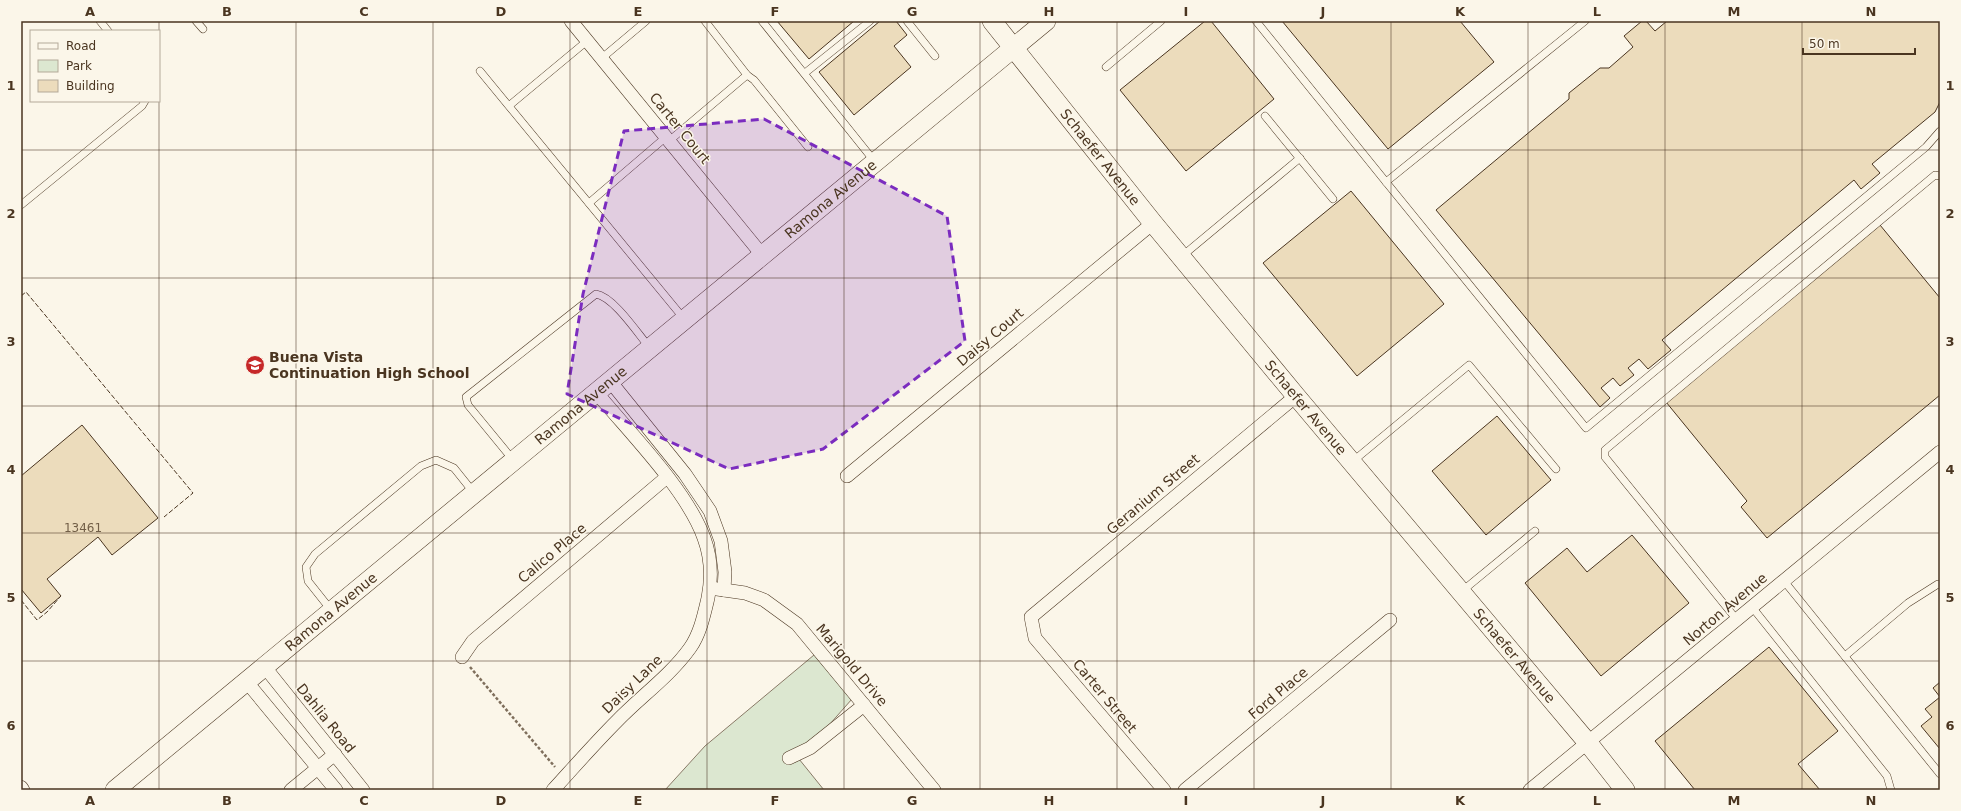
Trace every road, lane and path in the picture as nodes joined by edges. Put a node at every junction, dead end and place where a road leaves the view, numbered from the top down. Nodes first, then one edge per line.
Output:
1 (100, 21) edge
2 (196, 21) edge
3 (571, 21) edge
4 (646, 21) edge
5 (705, 21) edge
6 (762, 21) edge
7 (870, 21) edge
8 (907, 21) edge
9 (992, 21) edge
10 (1046, 21) edge
11 (1161, 21) edge
12 (1256, 21) edge
13 (1585, 21) edge
14 (203, 29) dead end
15 (107, 30) edge
16 (587, 41) junction
17 (1014, 47) junction
18 (935, 56) dead end
19 (602, 58) junction
20 (1106, 67) dead end
21 (480, 71) dead end
22 (805, 73) junction
23 (747, 76) junction
24 (144, 102) edge
25 (510, 105) junction
26 (1266, 116) dead end
27 (1940, 131) edge
28 (668, 139) junction
29 (808, 147) dead end
30 (1300, 158) junction
31 (875, 162) junction
32 (1940, 176) edge
33 (1386, 182) junction
34 (1333, 200) dead end
35 (589, 203) junction
36 (21, 205) edge
37 (1153, 223) junction
38 (763, 256) junction
39 (1181, 257) junction
40 (685, 320) junction
41 (651, 348) junction
42 (603, 387) junction
43 (1296, 396) junction
44 (1940, 452) edge
45 (514, 461) junction
46 (1352, 462) junction
47 (1556, 469) dead end
48 (847, 476) dead end
49 (667, 477) junction
50 (474, 493) junction
51 (1535, 531) dead end
52 (1784, 581) junction
53 (1940, 585) edge
54 (710, 588) junction
55 (724, 590) junction
56 (1461, 593) junction
57 (1752, 607) junction
58 (332, 611) junction
59 (1031, 617) joint
60 (1390, 620) dead end
61 (1737, 620) junction
62 (1845, 656) junction
63 (462, 658) joint
64 (264, 666) junction
65 (246, 681) junction
66 (864, 705) junction
67 (1588, 743) junction
68 (335, 754) junction
69 (789, 758) dead end
70 (318, 769) junction
71 (1940, 774) edge
72 (564, 778) junction
73 (21, 787) edge
74 (23, 790) edge
75 (115, 790) edge
76 (292, 790) edge
77 (336, 790) edge
78 (363, 790) edge
79 (553, 790) edge
80 (934, 790) edge
81 (1164, 790) edge
82 (1185, 790) edge
83 (1530, 790) edge
84 (1625, 790) edge
85 (1891, 790) edge

1 - 15 lane
2 - 14 lane
3 - 16 street, Carter Court
4 - 19 lane
5 - 23 lane
6 - 22 lane
7 - 22 lane
8 - 18 lane
9 - 17 main road, Schaefer Avenue
10 - 17 main road, Ramona Avenue
11 - 20 lane
12 - 33 lane
13 - 33 lane
16 - 19 street, Carter Court
16 - 25 lane
17 - 31 main road, Ramona Avenue
17 - 37 main road, Schaefer Avenue
19 - 28 street, Carter Court
21 - 25 lane
22 - 31 lane
23 - 28 lane
23 - 29 lane
24 - 36 lane
25 - 35 lane
26 - 30 lane
27 - 33 lane
28 - 35 lane
28 - 38 street, Carter Court
30 - 34 lane
30 - 39 lane
31 - 38 main road, Ramona Avenue
32 - 61 lane
35 - 40 lane
37 - 39 main road, Schaefer Avenue
37 - 48 street, Daisy Court
38 - 40 main road, Ramona Avenue
39 - 43 main road, Schaefer Avenue
40 - 41 main road, Ramona Avenue
41 - 42 main road, Ramona Avenue
41 - 45 lane
42 - 45 main road, Ramona Avenue
42 - 49 street
42 - 55 street
43 - 46 main road, Schaefer Avenue
43 - 59 street, Geranium Street
44 - 52 street, Norton Avenue
45 - 50 main road, Ramona Avenue
46 - 47 lane
46 - 56 main road, Schaefer Avenue
49 - 54 street
49 - 63 street, Calico Place
50 - 58 main road, Ramona Avenue
50 - 58 lane
51 - 56 lane
52 - 57 street, Norton Avenue
52 - 62 lane
53 - 62 lane
54 - 55 street, Marigold Drive
54 - 72 street, Daisy Lane
55 - 66 street, Marigold Drive
56 - 67 main road, Schaefer Avenue
57 - 61 street, Norton Avenue
57 - 85 lane
58 - 64 main road, Ramona Avenue
59 - 81 street, Carter Street
60 - 82 street, Ford Place
61 - 67 street, Norton Avenue
62 - 71 lane
63 - 72 path
64 - 65 main road, Ramona Avenue
64 - 68 street, Dahlia Road
65 - 70 street
65 - 75 main road, Ramona Avenue
66 - 69 street
66 - 80 street, Marigold Drive
67 - 83 street, Norton Avenue
67 - 84 main road, Schaefer Avenue
68 - 70 street
68 - 78 street, Dahlia Road
70 - 76 street
70 - 77 street
72 - 79 street, Daisy Lane
73 - 74 street

